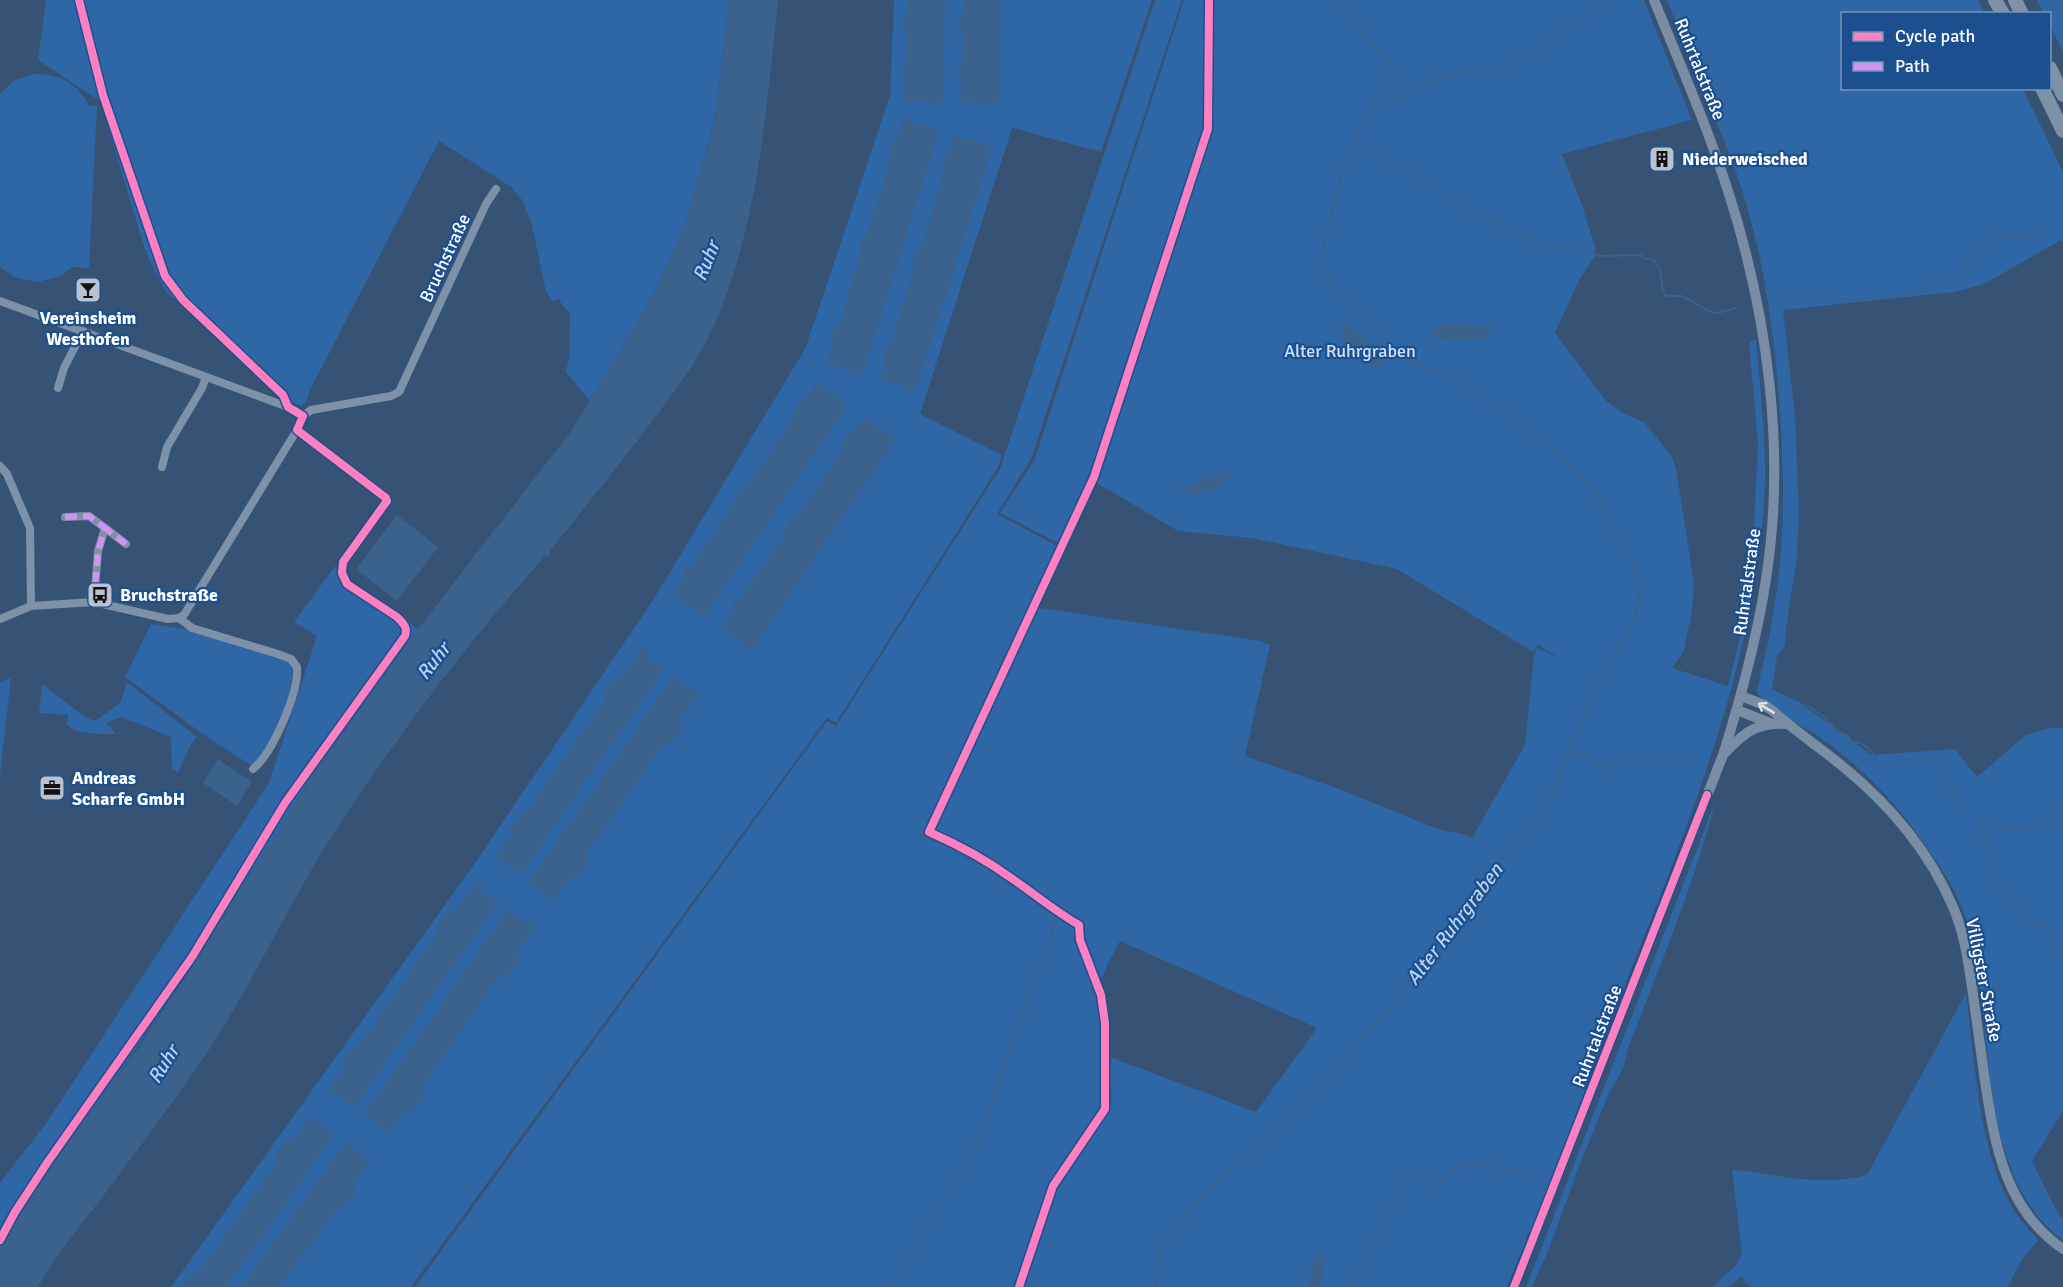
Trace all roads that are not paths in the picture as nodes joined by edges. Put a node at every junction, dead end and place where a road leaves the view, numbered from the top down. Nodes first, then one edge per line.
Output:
1 (1654, 0) edge
2 (2051, 72) edge
3 (2043, 90) edge
4 (2063, 95) edge
5 (2063, 131) edge
6 (496, 189) dead end
7 (0, 301) edge
8 (83, 331) junction
9 (206, 377) junction
10 (58, 388) dead end
11 (303, 416) junction
12 (0, 466) edge
13 (162, 467) dead end
14 (65, 517) dead end
15 (105, 528) junction
16 (126, 544) dead end
17 (94, 602) junction
18 (31, 606) junction
19 (179, 618) junction
20 (0, 619) edge
21 (1741, 696) junction
22 (1737, 710) junction
23 (1772, 723) junction
24 (1788, 724) junction
25 (1723, 755) junction
26 (253, 769) dead end
27 (2063, 1249) edge
28 (1514, 1287) edge

1 - 21 main road, Ruhrtalstraße
2 - 4 highway
3 - 5 highway
6 - 11 street, Bruchstraße
7 - 8 street
8 - 9 street
8 - 10 street
9 - 11 street
9 - 13 street
11 - 19 street
12 - 18 street
14 - 15 street
15 - 16 street
15 - 17 street
17 - 18 street
17 - 19 street
18 - 20 street
19 - 26 street
21 - 22 main road, Ruhrtalstraße
24 -> 21 main road, Villigster Straße
22 - 23 main road
22 - 25 main road, Ruhrtalstraße
23 - 24 main road
23 - 25 main road
24 - 27 main road, Villigster Straße
25 - 28 main road, Ruhrtalstraße

